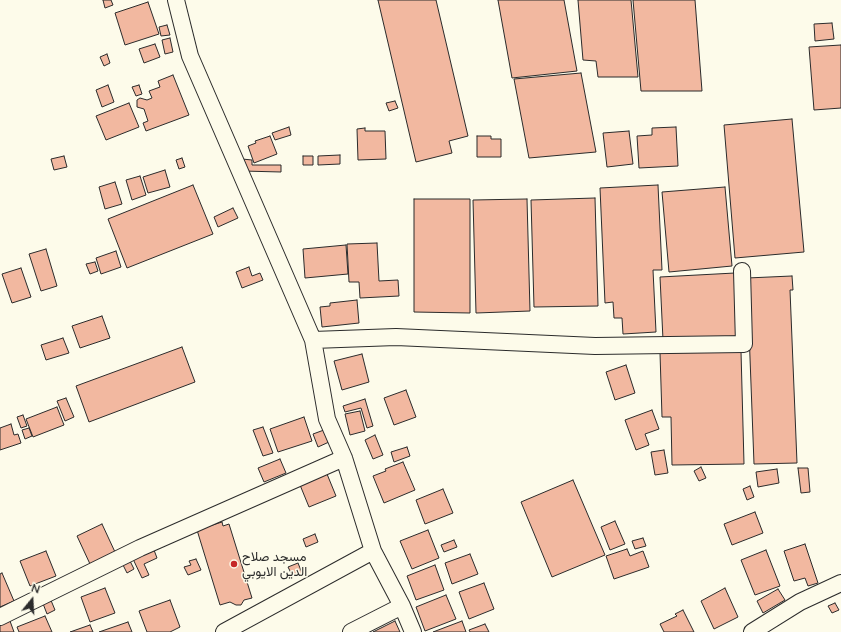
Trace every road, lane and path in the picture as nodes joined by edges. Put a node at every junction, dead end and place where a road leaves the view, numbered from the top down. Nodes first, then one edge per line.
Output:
1 (176, 0) edge
2 (742, 272) dead end
3 (313, 340) junction
4 (344, 458) junction
5 (373, 551) junction
6 (841, 583) edge
7 (402, 606) junction
8 (0, 617) edge
9 (224, 632) edge
10 (351, 632) edge
11 (413, 632) edge
12 (752, 632) edge

1 - 3 street
2 - 3 street
3 - 4 street
4 - 5 street
4 - 8 street
5 - 7 street
5 - 9 street
6 - 12 street
7 - 10 street
7 - 11 street

